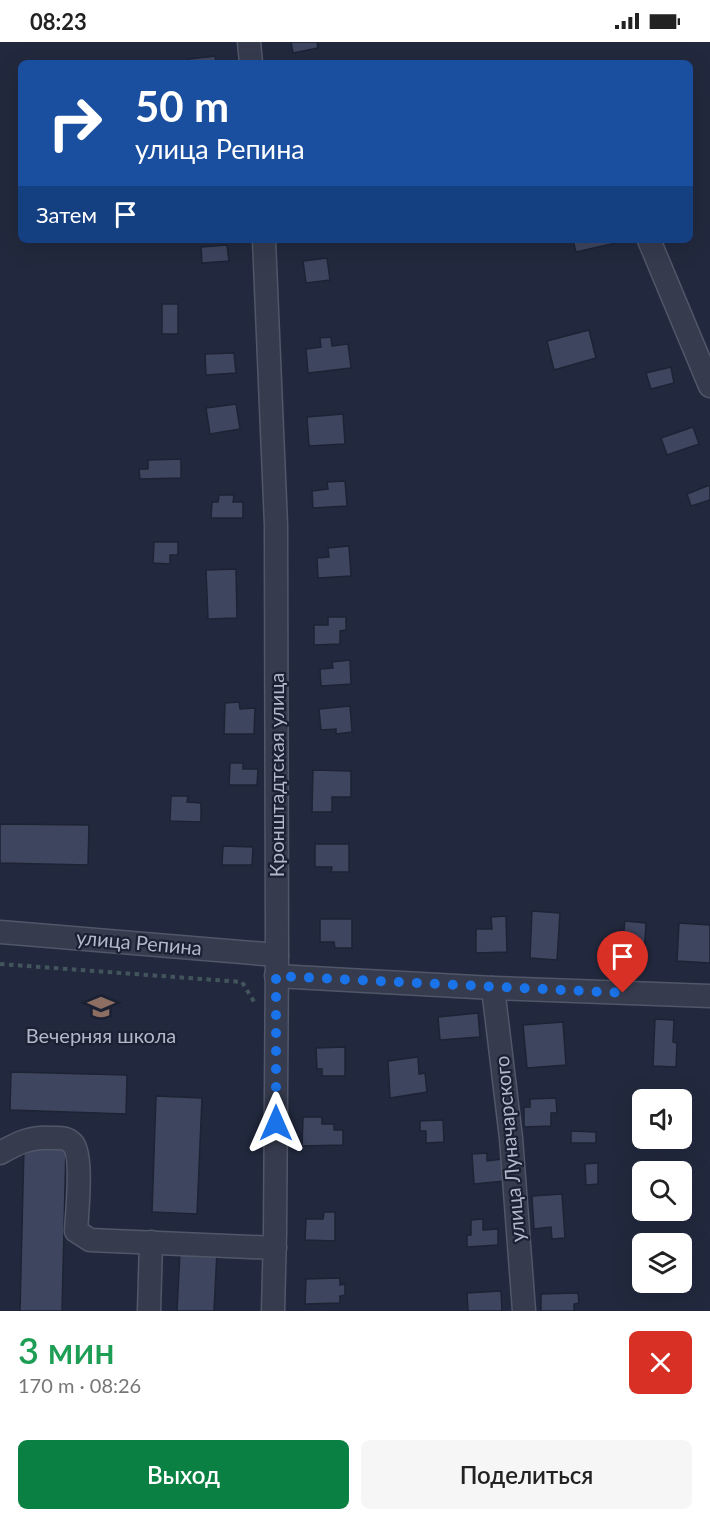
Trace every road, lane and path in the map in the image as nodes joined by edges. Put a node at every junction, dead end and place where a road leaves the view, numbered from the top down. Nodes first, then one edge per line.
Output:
1 (249, 42) edge
2 (250, 60) edge
3 (264, 243) edge
4 (650, 243) edge
5 (710, 386) edge
6 (0, 932) edge
7 (0, 964) edge
8 (277, 965) junction
9 (493, 988) junction
10 (710, 996) edge
11 (261, 1012) dead end
12 (0, 1154) edge
13 (151, 1242) junction
14 (275, 1248) junction
15 (149, 1311) edge
16 (273, 1311) edge
17 (524, 1311) edge

1 - 2 street
3 - 8 street, Кронштадтская улица
4 - 5 street
6 - 8 street, улица Репина
7 - 11 path
8 - 9 street, улица Репина
8 - 14 street, Кронштадтская улица
9 - 10 street, улица Репина
9 - 17 street, улица Луначарского
12 - 13 street
13 - 14 street
13 - 15 street
14 - 16 street, Кронштадтская улица

